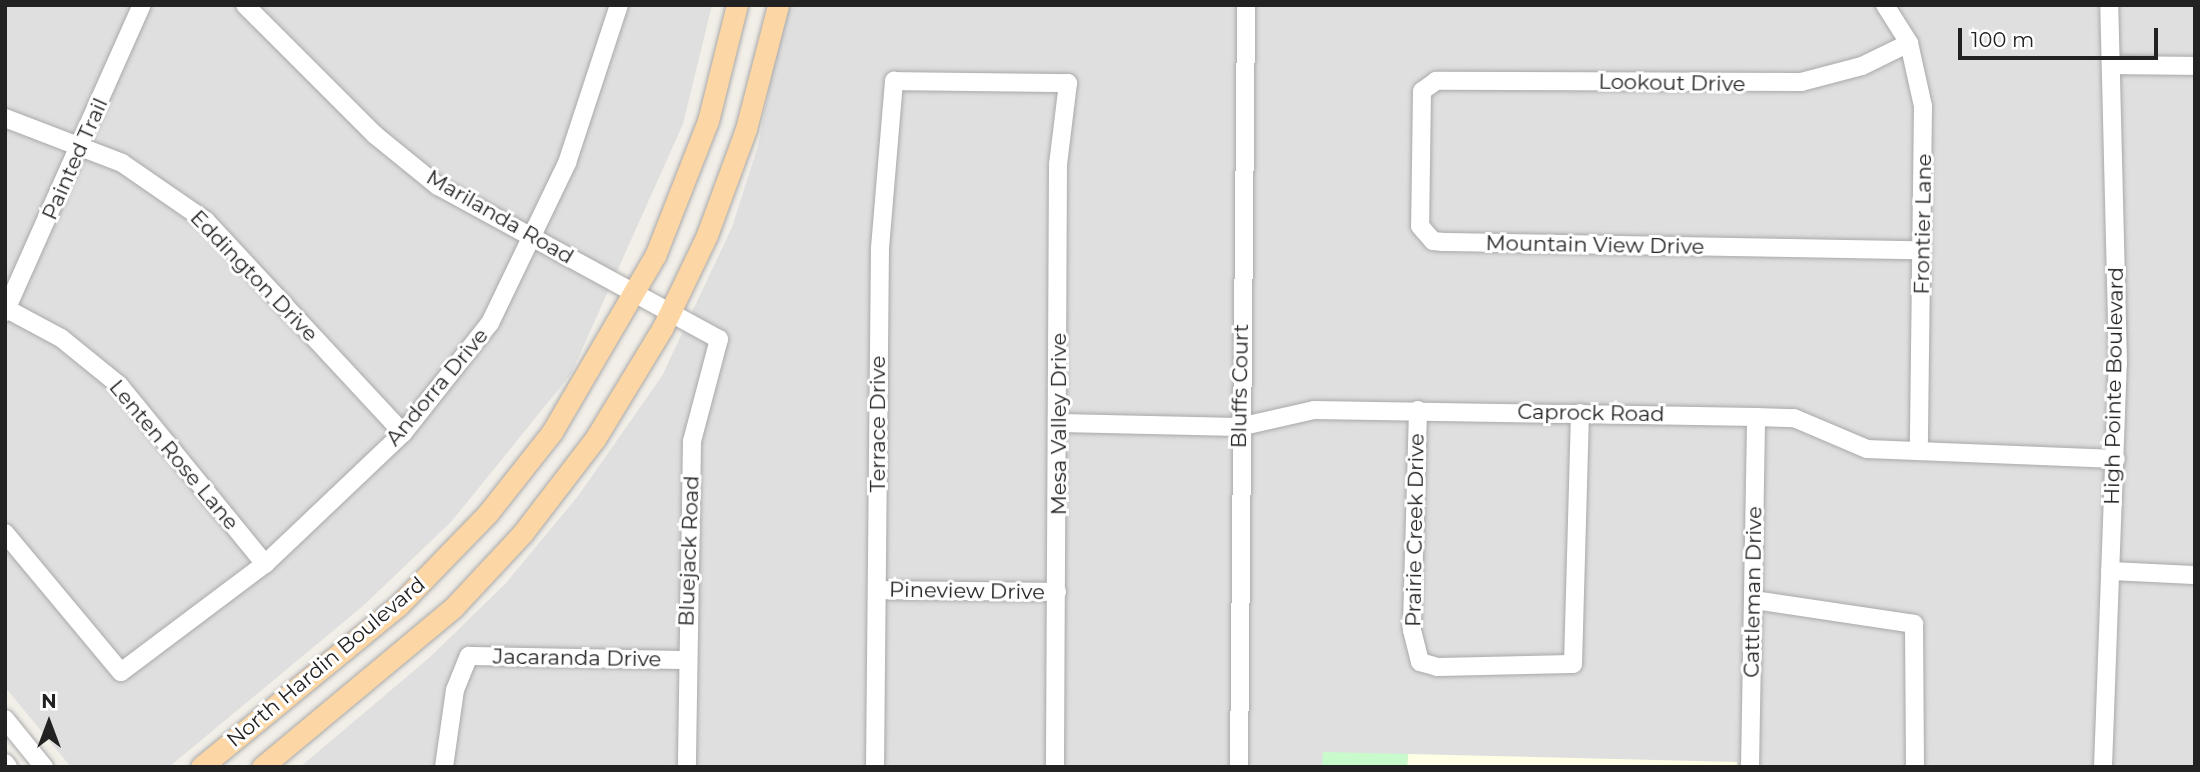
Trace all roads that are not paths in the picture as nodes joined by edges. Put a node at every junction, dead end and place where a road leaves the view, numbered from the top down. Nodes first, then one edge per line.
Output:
1 (142, 5) edge
2 (245, 5) edge
3 (619, 5) edge
4 (737, 5) edge
5 (778, 5) edge
6 (1246, 5) edge
7 (1885, 5) edge
8 (2109, 5) edge
9 (1909, 43) junction
10 (2112, 65) junction
11 (2195, 66) edge
12 (894, 81) joint
13 (1428, 85) joint
14 (5, 118) edge
15 (83, 145) junction
16 (534, 240) junction
17 (1922, 250) junction
18 (638, 292) junction
19 (6, 310) edge
20 (671, 311) junction
21 (719, 339) joint
22 (1418, 410) junction
23 (1580, 413) junction
24 (1756, 417) junction
25 (1060, 423) junction
26 (1239, 427) junction
27 (403, 433) junction
28 (1919, 451) junction
29 (2116, 458) junction
30 (5, 533) edge
31 (265, 564) junction
32 (2110, 571) junction
33 (2195, 575) edge
34 (877, 590) junction
35 (1057, 592) junction
36 (1754, 600) junction
37 (686, 660) junction
38 (5, 719) edge
39 (44, 767) edge
40 (201, 767) edge
41 (262, 767) edge
42 (444, 767) edge
43 (687, 767) edge
44 (875, 767) edge
45 (1055, 767) edge
46 (1239, 767) edge
47 (1750, 767) edge
48 (1915, 767) edge
49 (2103, 767) edge

1 - 15 street, Painted Trail
2 - 16 street, Marilanda Road
3 - 16 street, Andorra Drive
4 - 18 main road, North Hardin Boulevard
5 - 20 main road, North Hardin Boulevard
6 - 26 street, Bluffs Court
7 - 9 street, Frontier Lane
8 - 10 street, High Pointe Boulevard
9 - 13 street, Lookout Drive
9 - 17 street, Frontier Lane
10 - 11 street
10 - 29 street, High Pointe Boulevard
12 - 25 street, Mesa Valley Drive
12 - 34 street, Terrace Drive
13 - 17 street, Mountain View Drive
14 - 15 street, Eddington Drive
15 - 19 street, Painted Trail
15 - 27 street, Eddington Drive
16 - 18 street, Marilanda Road
16 - 27 street, Andorra Drive
17 - 28 street, Frontier Lane
18 - 20 street, Marilanda Road
18 - 40 main road, North Hardin Boulevard
19 - 31 street, Lenten Rose Lane
20 - 21 street, Marilanda Road
20 - 41 main road, North Hardin Boulevard
21 - 37 street, Bluejack Road
22 - 23 street, Caprock Road
22 - 23 street, Prairie Creek Drive
22 - 26 street, Caprock Road
23 - 24 street, Caprock Road
24 - 28 street, Caprock Road
24 - 36 street, Cattleman Drive
25 - 26 street, Caprock Road
25 - 35 street, Mesa Valley Drive
26 - 46 street, Bluffs Court
27 - 31 street, Andorra Drive
28 - 29 street, Caprock Road
29 - 32 street, High Pointe Boulevard
30 - 31 street, Andorra Drive
32 - 33 street
32 - 49 street, High Pointe Boulevard
34 - 35 street, Pineview Drive
34 - 44 street, Terrace Drive
35 - 45 street, Mesa Valley Drive
36 - 47 street, Cattleman Drive
36 - 48 street
37 - 42 street, Jacaranda Drive
37 - 43 street, Bluejack Road
38 - 39 street

